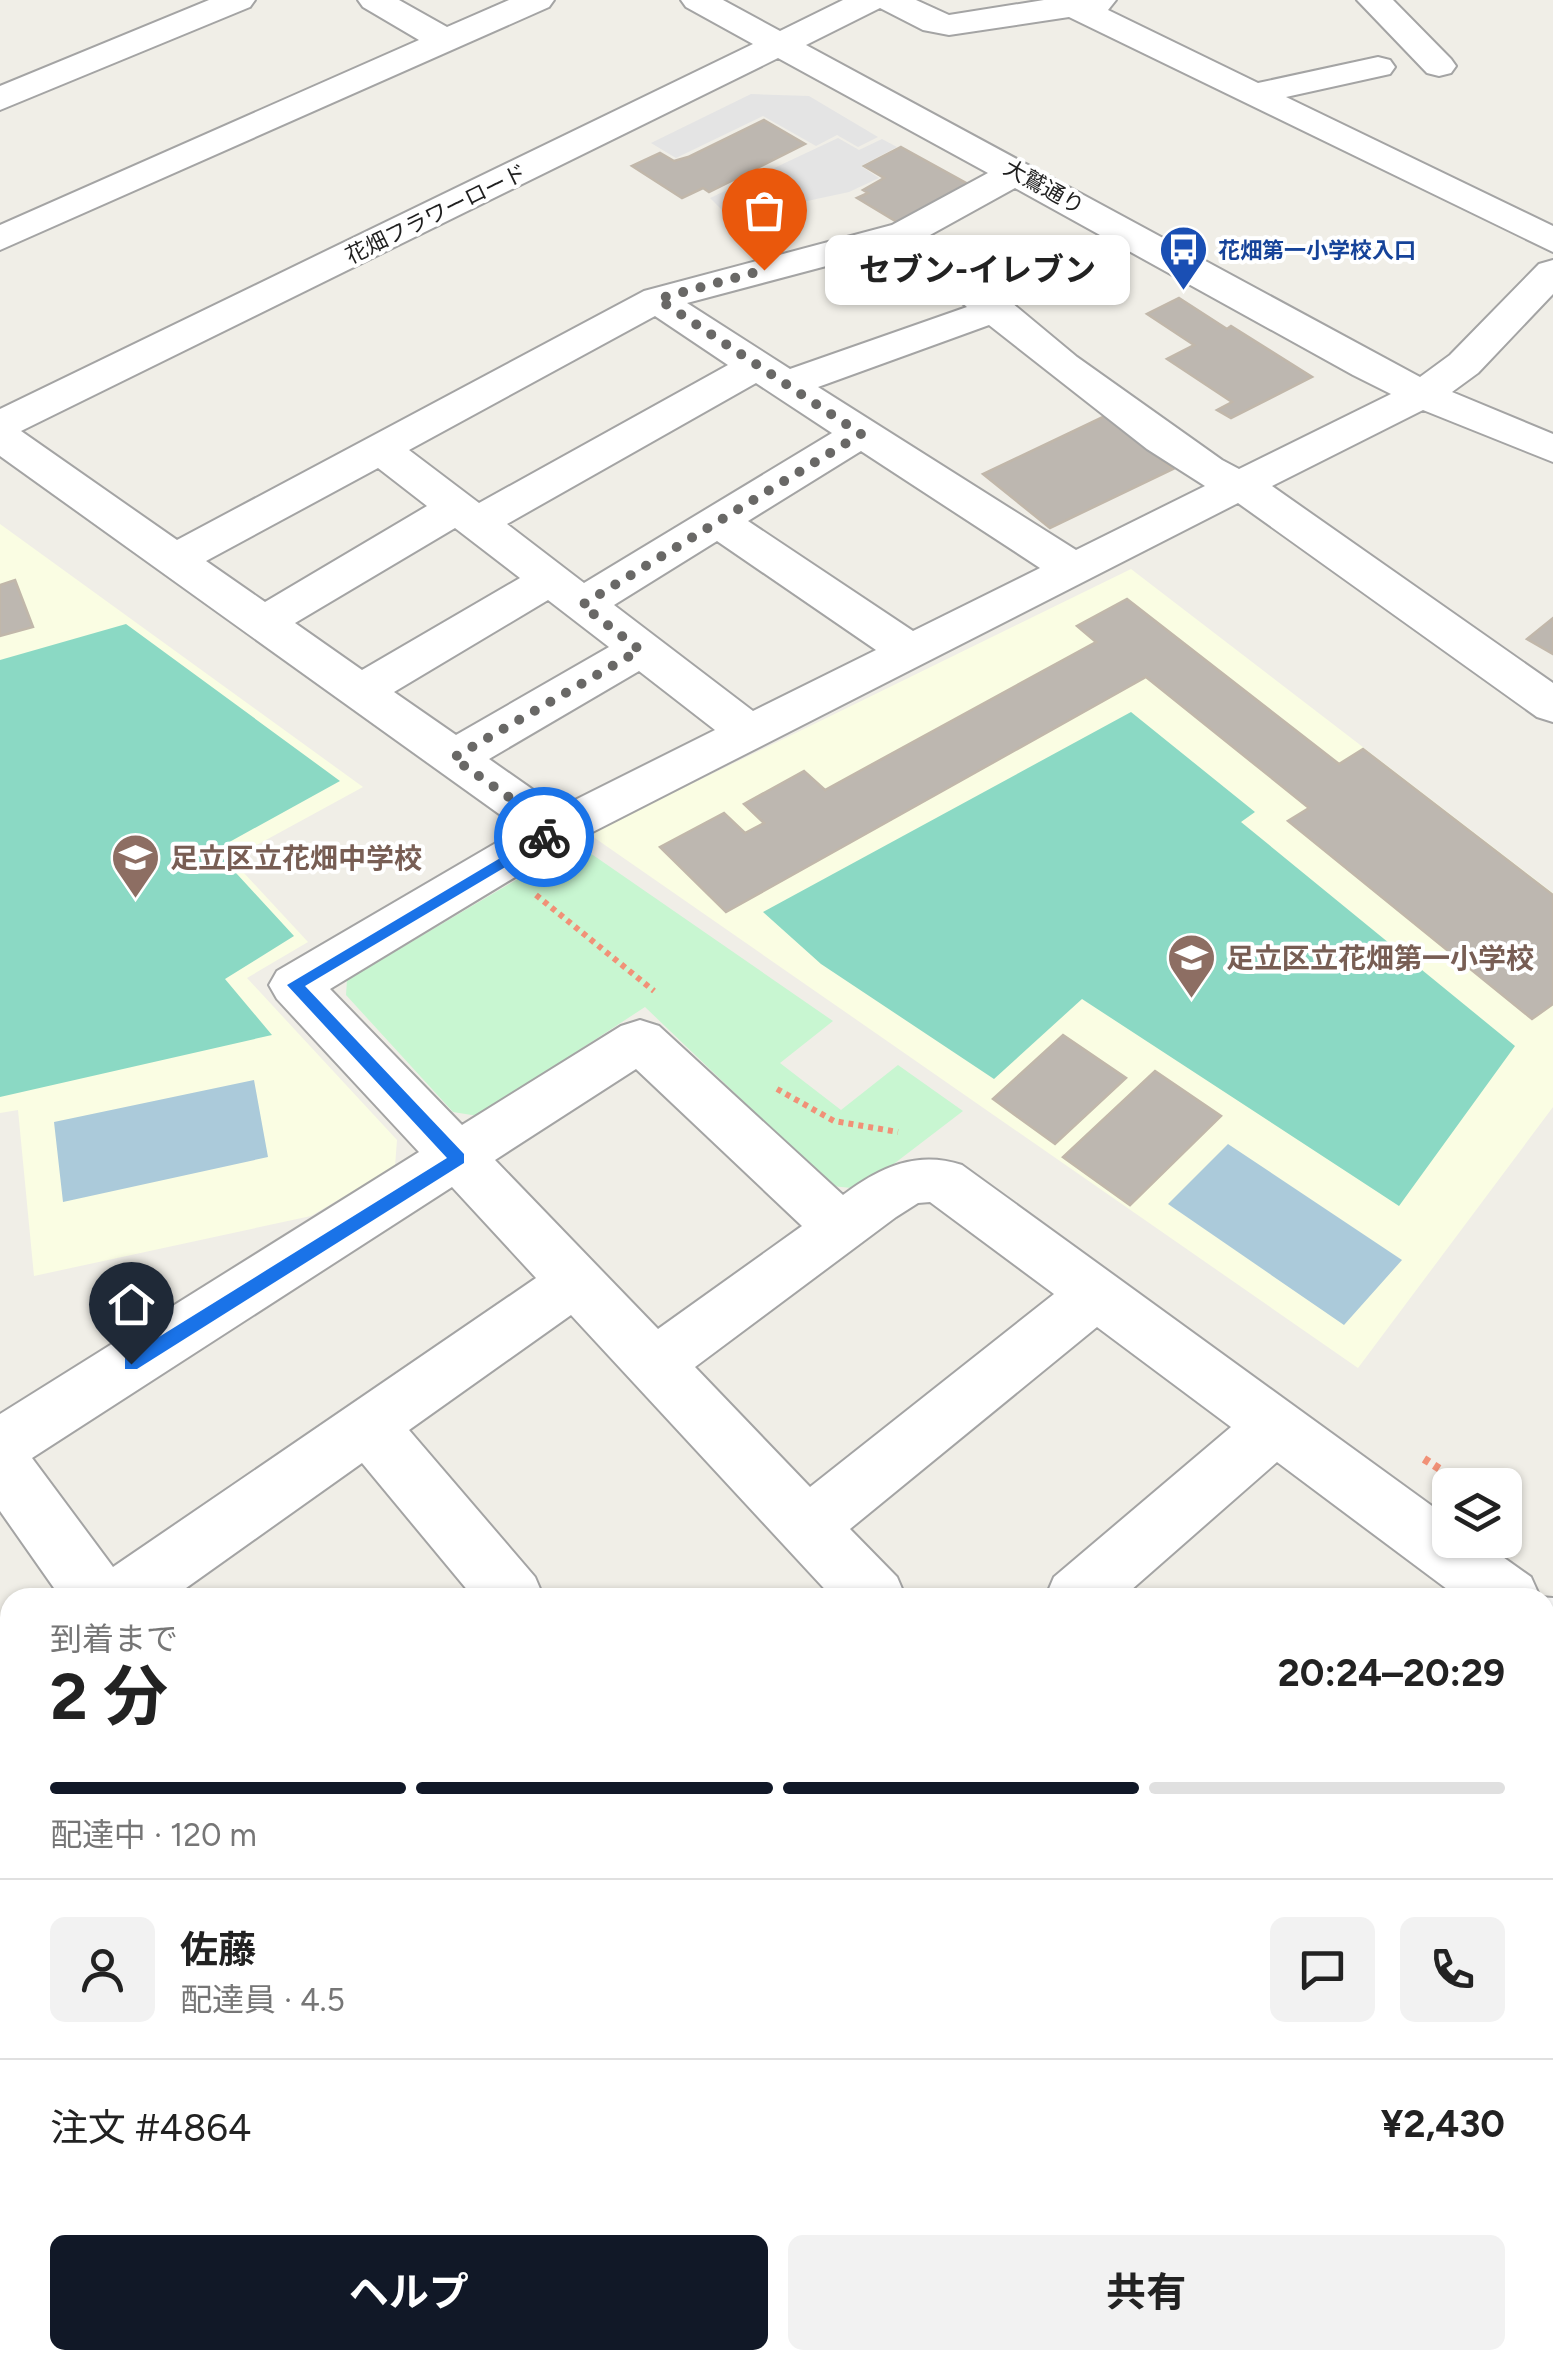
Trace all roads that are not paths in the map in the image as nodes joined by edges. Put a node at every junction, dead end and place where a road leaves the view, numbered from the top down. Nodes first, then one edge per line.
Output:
1 (238, 0) edge
2 (375, 0) edge
3 (537, 0) edge
4 (698, 0) edge
5 (870, 0) edge
6 (890, 0) edge
7 (1118, 0) edge
8 (1374, 0) edge
9 (1067, 3) edge
10 (447, 42) junction
11 (782, 46) junction
12 (1439, 66) dead end
13 (1378, 67) dead end
14 (1259, 95) junction
15 (0, 99) edge
16 (1018, 172) junction
17 (0, 202) edge
18 (17, 231) edge
19 (905, 233) junction
20 (1553, 241) edge
21 (1553, 272) edge
22 (658, 299) junction
23 (992, 311) junction
24 (773, 374) junction
25 (1422, 394) junction
26 (0, 424) edge
27 (861, 434) junction
28 (0, 436) edge
29 (380, 448) junction
30 (1553, 449) edge
31 (1239, 486) junction
32 (466, 515) junction
33 (718, 520) junction
34 (176, 560) junction
35 (1075, 570) junction
36 (565, 592) junction
37 (264, 622) junction
38 (640, 650) junction
39 (912, 652) junction
40 (361, 691) junction
41 (1553, 706) edge
42 (751, 732) junction
43 (453, 758) junction
44 (556, 830) junction
45 (458, 1159) junction
46 (841, 1228) junction
47 (577, 1280) junction
48 (1095, 1295) junction
49 (656, 1364) junction
50 (1277, 1425) junction
51 (368, 1426) junction
52 (0, 1446) edge
53 (0, 1462) edge
54 (807, 1527) junction
55 (91, 1588) edge
56 (134, 1588) edge
57 (504, 1588) edge
58 (865, 1588) edge
59 (1088, 1588) edge
60 (1496, 1588) edge

1 - 15 street
2 - 10 street
3 - 10 street
4 - 11 street, 大鷲通り
5 - 11 street, 花畑フラワーロード
6 - 9 street
7 - 9 street
8 - 12 street
9 - 14 street
10 - 18 street
11 - 16 street, 大鷲通り
11 - 26 street, 花畑フラワーロード
13 - 14 street
14 - 20 street
16 - 19 street
16 - 25 street, 大鷲通り
17 - 18 street
19 - 22 street
19 - 23 street
21 - 25 street
22 - 24 street
22 - 29 street
23 - 24 street
23 - 31 street
24 - 27 street
24 - 32 street
25 - 30 street, 大鷲通り
25 - 31 street
27 - 33 street
27 - 35 street
28 - 34 street
29 - 32 street
29 - 34 street
31 - 35 street
31 - 41 street
32 - 36 street
32 - 37 street
33 - 36 street
33 - 39 street
34 - 37 street
35 - 39 street
36 - 38 street
36 - 40 street
37 - 40 street
38 - 42 street
38 - 43 street
39 - 42 street
40 - 43 street
42 - 44 street
43 - 44 street
44 - 45 street
45 - 46 street
45 - 47 street
45 - 52 street
46 - 48 street
46 - 49 street
47 - 49 street
47 - 51 street
48 - 50 street
48 - 54 street
49 - 54 street
50 - 59 street
50 - 60 street
51 - 56 street
51 - 57 street
53 - 55 street
54 - 58 street

